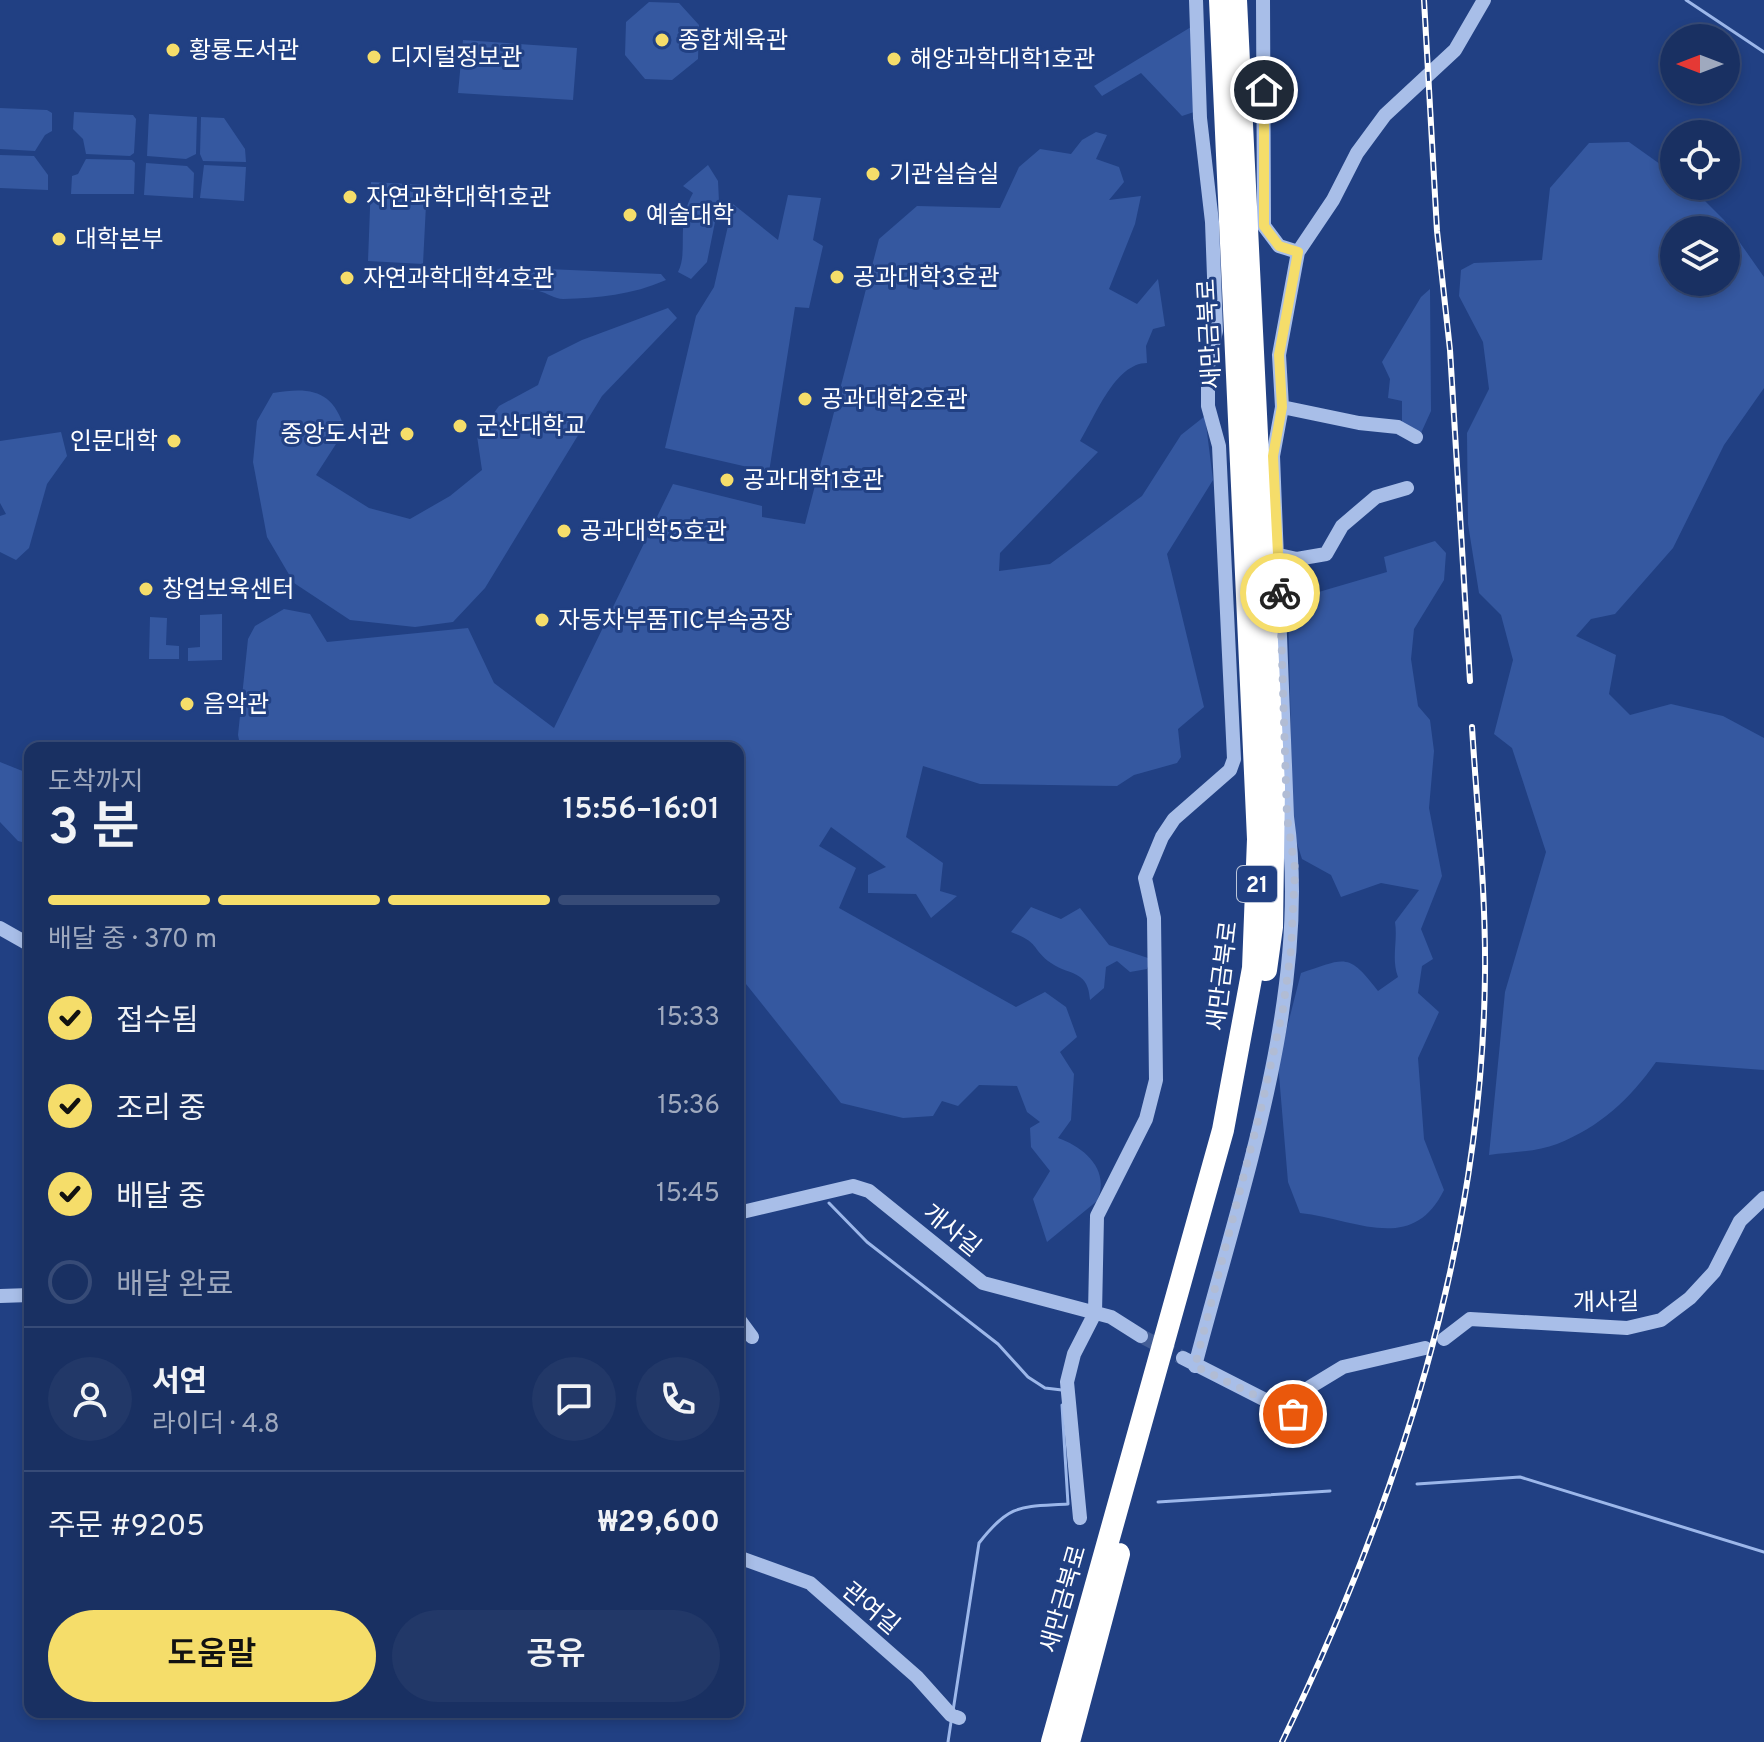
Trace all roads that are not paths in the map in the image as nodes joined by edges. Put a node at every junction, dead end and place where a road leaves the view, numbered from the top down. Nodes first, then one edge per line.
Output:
1 (1196, 0) edge
2 (1211, 0) edge
3 (1220, 0) edge
4 (1236, 0) edge
5 (1248, 0) edge
6 (1263, 0) edge
7 (1484, 0) edge
8 (1222, 56) junction
9 (1240, 101) junction
10 (1298, 252) junction
11 (1282, 407) junction
12 (1416, 437) dead end
13 (1407, 488) dead end
14 (1279, 555) junction
15 (0, 928) edge
16 (24, 942) edge
17 (1764, 1198) edge
18 (744, 1212) edge
19 (24, 1295) edge
20 (0, 1296) edge
21 (1095, 1313) junction
22 (744, 1326) edge
23 (1141, 1336) tunnel mouth
24 (752, 1337) dead end
25 (1444, 1339) dead end
26 (1425, 1348) dead end
27 (1080, 1518) dead end
28 (744, 1559) edge
29 (955, 1716) dead end
30 (1052, 1742) edge
31 (1069, 1742) edge

1 - 21 street
2 - 8 highway
3 - 8 highway, 새만금북로 / 21
4 - 9 highway, 새만금북로 / 21
5 - 9 highway
6 - 10 street
7 - 10 street
8 - 30 highway, 새만금북로 / 21
9 - 31 highway, 새만금북로 / 21
10 - 11 street
11 - 12 street
11 - 14 street
13 - 14 street
14 - 26 street
15 - 16 street
17 - 25 street, 개사길
18 - 21 street, 개사길
19 - 20 street
21 - 23 street, 개사길
21 - 27 street
22 - 24 street
28 - 29 street, 관여길

